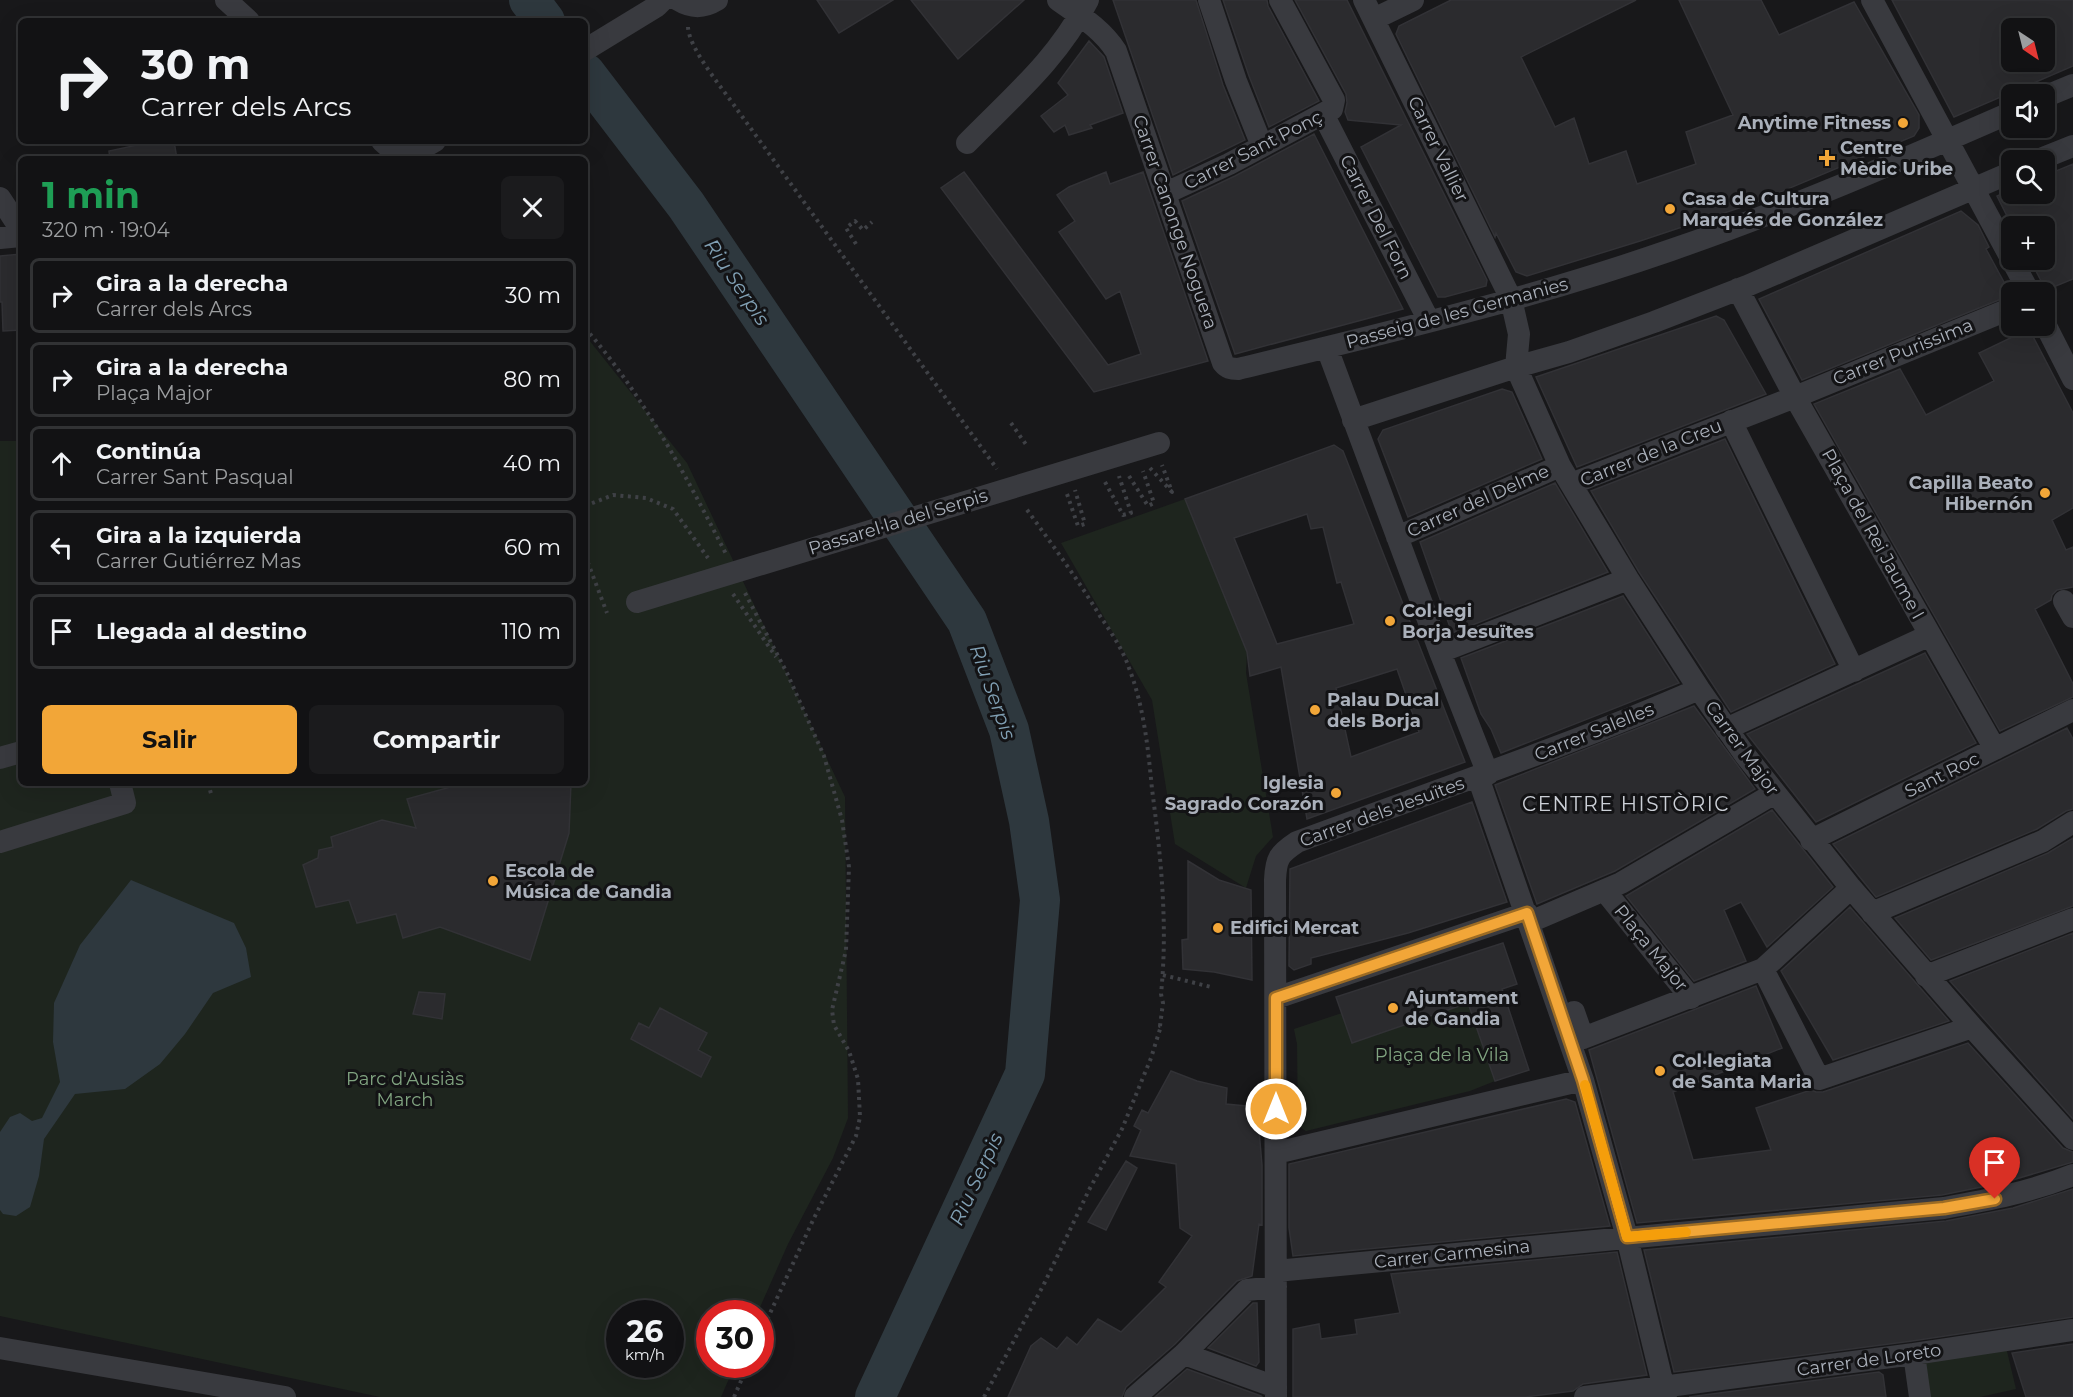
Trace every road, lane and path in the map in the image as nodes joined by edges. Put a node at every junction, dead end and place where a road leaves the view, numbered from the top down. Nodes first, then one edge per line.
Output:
1 (226, 0) edge
2 (717, 0) edge
3 (1058, 0) edge
4 (1209, 0) edge
5 (1280, 0) edge
6 (1413, 0) edge
7 (1872, 0) edge
8 (671, 3) edge
9 (1084, 8) edge
10 (1369, 10) edge
11 (246, 18) edge
12 (588, 48) edge
13 (2073, 85) edge
14 (2055, 93) edge
15 (1328, 107) junction
16 (2001, 117) edge
17 (1946, 141) junction
18 (967, 142) dead end
19 (386, 144) edge
20 (430, 144) edge
21 (1262, 146) junction
22 (2073, 146) edge
23 (2055, 153) edge
24 (400, 156) edge
25 (408, 156) edge
26 (2001, 177) edge
27 (1972, 189) junction
28 (1166, 193) junction
29 (0, 198) edge
30 (872, 222) dead end
31 (18, 225) edge
32 (18, 236) edge
33 (0, 238) edge
34 (856, 244) dead end
35 (2024, 282) edge
36 (1738, 289) junction
37 (1511, 299) junction
38 (2001, 313) edge
39 (1429, 321) junction
40 (588, 332) edge
41 (2051, 336) edge
42 (1327, 348) junction
43 (1516, 367) junction
44 (2073, 379) edge
45 (1795, 397) junction
46 (1353, 420) junction
47 (1731, 421) junction
48 (1011, 423) dead end
49 (1027, 446) dead end
50 (1160, 452) joint
51 (1000, 473) dead end
52 (1565, 475) junction
53 (1095, 482) dead end
54 (1081, 486) dead end
55 (1066, 491) dead end
56 (1021, 502) dead end
57 (1036, 505) dead end
58 (1028, 511) junction
59 (1397, 537) junction
60 (728, 558) dead end
61 (588, 563) edge
62 (1628, 579) junction
63 (743, 589) dead end
64 (637, 602) dead end
65 (607, 613) dead end
66 (1930, 635) junction
67 (1440, 652) junction
68 (1854, 671) junction
69 (1699, 689) junction
70 (2073, 710) edge
71 (1726, 729) junction
72 (1995, 749) junction
73 (18, 753) edge
74 (0, 758) edge
75 (1483, 775) junction
76 (121, 786) edge
77 (209, 786) edge
78 (1775, 793) junction
79 (212, 797) dead end
80 (2073, 822) edge
81 (1811, 840) junction
82 (0, 842) edge
83 (1851, 888) junction
84 (1605, 891) junction
85 (1872, 913) junction
86 (1532, 918) junction
87 (2073, 919) edge
88 (1763, 969) junction
89 (1163, 975) junction
90 (1926, 976) junction
91 (1211, 987) dead end
92 (1276, 998) junction
93 (1691, 998) junction
94 (1972, 1028) junction
95 (1577, 1040) junction
96 (1583, 1080) junction
97 (2073, 1138) edge
98 (1276, 1153) junction
99 (2073, 1175) edge
100 (1627, 1237) junction
101 (1276, 1279) junction
102 (774, 1305) edge
103 (2073, 1329) edge
104 (0, 1348) edge
105 (1184, 1354) junction
106 (1914, 1354) junction
107 (742, 1378) edge
108 (1276, 1392) edge
109 (1665, 1392) edge
110 (285, 1397) edge
111 (734, 1397) edge
112 (984, 1397) edge
113 (1135, 1397) edge
114 (1585, 1397) edge
115 (1920, 1397) edge

1 - 11 street
2 - 8 street
3 - 9 street, Carrer Canonge Noguera
4 - 21 street
5 - 15 street, Carrer Del Forn
6 - 10 street
7 - 17 street
8 - 12 street
8 - 51 path
9 - 18 street
9 - 28 street, Carrer Canonge Noguera
10 - 37 street, Carrer Vallier
13 - 14 street
15 - 21 street, Carrer Sant Ponç
15 - 39 street, Carrer Del Forn
16 - 17 street, Passeig de les Germanies
17 - 27 street
17 - 37 street, Passeig de les Germanies
19 - 24 street
20 - 25 street
21 - 28 street, Carrer Sant Ponç
22 - 23 street
26 - 27 street
27 - 35 street
27 - 36 street
28 - 42 street, Carrer Canonge Noguera
29 - 31 street
30 - 34 path
32 - 33 street
36 - 43 street
36 - 45 street, Plaça del Rei Jaume I
37 - 39 street, Passeig de les Germanies
37 - 43 street, Carrer Major
38 - 45 street, Carrer Purissima
39 - 42 street, Passeig de les Germanies
40 - 60 path
41 - 44 street
42 - 46 street, Passeig de les Germanies
43 - 46 street
43 - 52 street, Carrer Major
45 - 47 street
45 - 66 street, Plaça del Rei Jaume I
46 - 59 street, Passeig de les Germanies
47 - 52 street, Carrer de la Creu
47 - 68 street
48 - 49 path
50 - 53 path
50 - 64 street, Passarel·la del Serpis, bridge
52 - 59 street, Carrer del Delme
52 - 62 street, Carrer Major
54 - 55 path
56 - 58 path
57 - 58 path
58 - 89 path
59 - 67 street, Passeig de les Germanies
61 - 65 path
62 - 67 street
62 - 69 street, Carrer Major
63 - 102 path
66 - 68 street, Plaça del Rei Jaume I
66 - 72 street
67 - 75 street, Passeig de les Germanies
68 - 71 street, Plaça del Rei Jaume I
69 - 71 street, Carrer Major
69 - 75 street, Carrer Salelles
70 - 72 street, Sant Roc
71 - 78 street, Carrer Major
72 - 81 street, Sant Roc
73 - 74 street
75 - 86 street, Passeig de les Germanies
75 - 92 street, Carrer dels Jesuïtes
76 - 82 street
77 - 79 path
78 - 81 street, Carrer Major
78 - 84 street
80 - 85 street
81 - 83 street, Carrer Major
83 - 85 street, Carrer Major
83 - 88 street
84 - 86 street, Plaça Major
84 - 93 street, Plaça Major
85 - 90 street, Carrer Major
86 - 92 street, Plaça Major
86 - 95 street
87 - 90 street
88 - 93 street
88 - 94 street
89 - 91 path
89 - 112 path
90 - 94 street, Carrer Major
92 - 98 street
93 - 95 street, Plaça Major
94 - 97 street, Carrer Major
95 - 96 street
96 - 98 street
96 - 100 street
98 - 101 street
99 - 100 street, Carrer Carmesina
100 - 101 street, Carrer Carmesina
100 - 109 street
101 - 105 street, Carrer Carmesina
101 - 108 street
103 - 106 street, Carrer de Loreto
104 - 110 street
105 - 108 street
105 - 113 street, Carrer Carmesina
106 - 109 street, Carrer de Loreto
106 - 115 street
107 - 111 path
109 - 114 street, Carrer de Loreto

